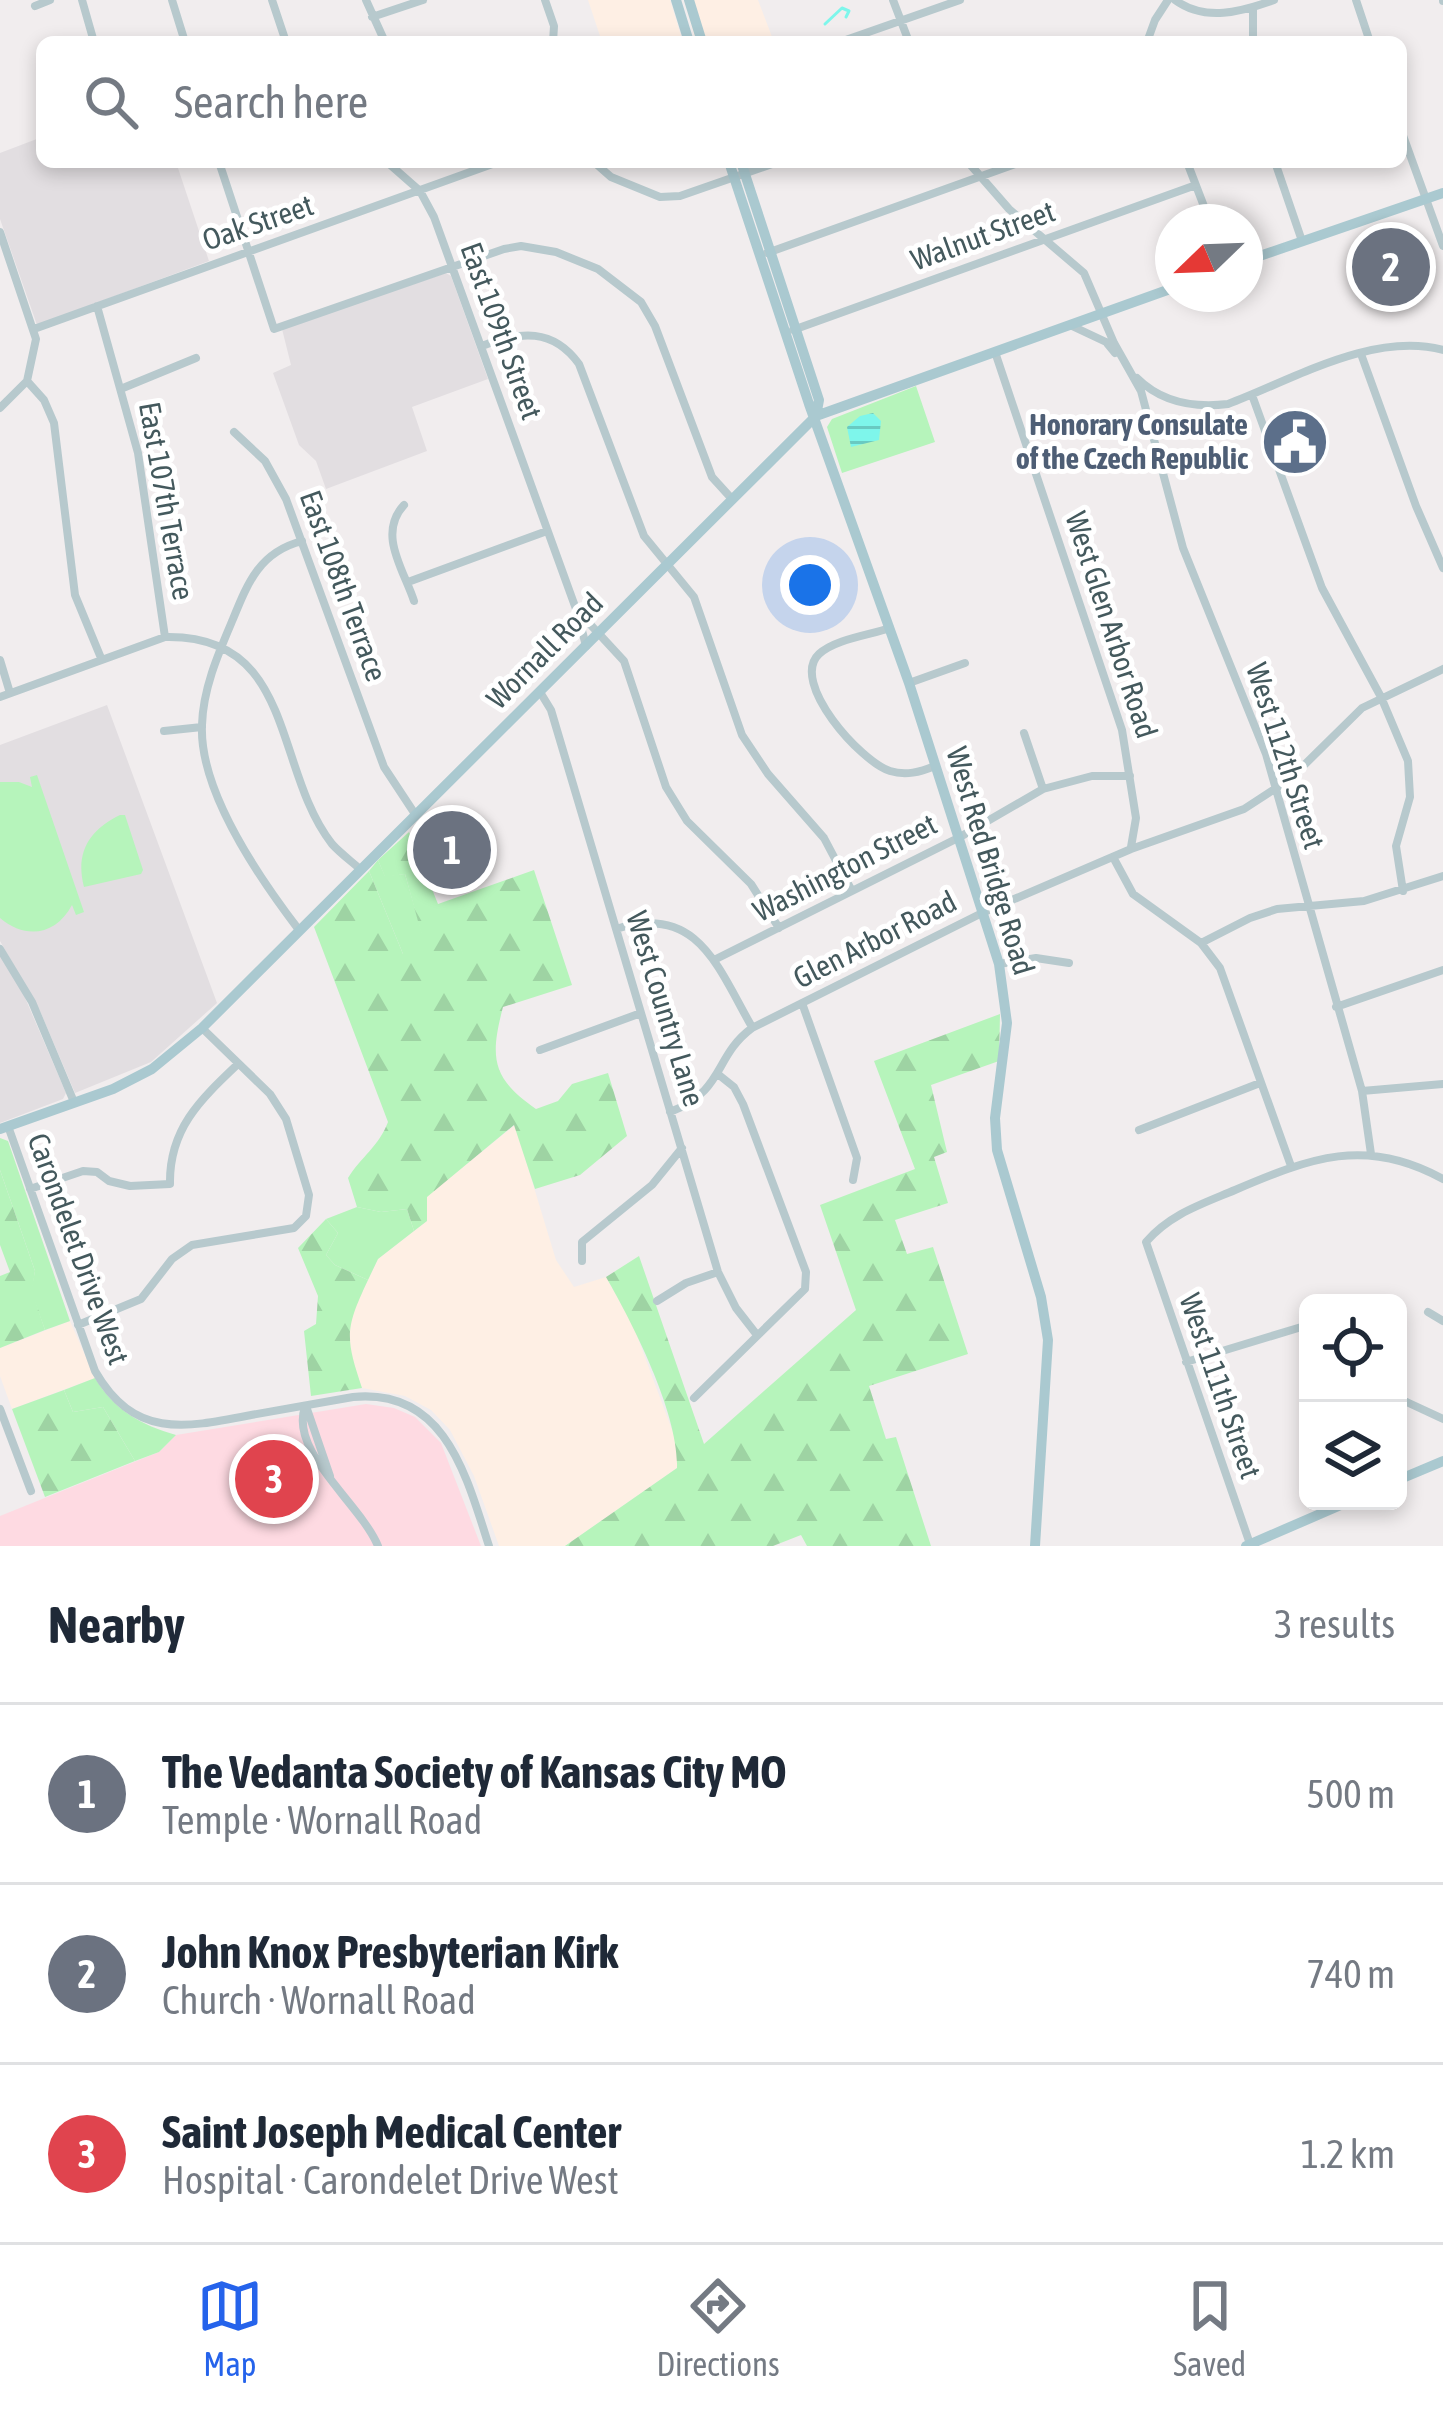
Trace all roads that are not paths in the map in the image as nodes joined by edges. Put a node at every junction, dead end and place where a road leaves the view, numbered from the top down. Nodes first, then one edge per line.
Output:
1 (50, 0) edge
2 (82, 0) edge
3 (172, 0) edge
4 (272, 0) edge
5 (366, 0) edge
6 (423, 0) edge
7 (545, 0) edge
8 (676, 0) edge
9 (689, 0) edge
10 (893, 0) edge
11 (960, 0) edge
12 (1172, 0) edge
13 (1274, 0) edge
14 (1356, 0) edge
15 (35, 6) dead end
16 (1253, 8) junction
17 (371, 17) junction
18 (901, 21) junction
19 (92, 36) edge
20 (183, 36) edge
21 (284, 36) edge
22 (382, 36) edge
23 (553, 36) edge
24 (687, 36) edge
25 (700, 36) edge
26 (857, 36) edge
27 (907, 36) edge
28 (1149, 36) edge
29 (1253, 36) edge
30 (1368, 36) edge
31 (1407, 147) edge
32 (221, 168) edge
33 (394, 168) edge
34 (482, 168) edge
35 (600, 168) edge
36 (972, 168) edge
37 (1002, 168) edge
38 (1189, 168) edge
39 (1277, 168) edge
40 (740, 171) edge
41 (977, 176) junction
42 (1196, 185) junction
43 (420, 191) junction
44 (1443, 193) edge
45 (1425, 199) junction
46 (1203, 204) edge
47 (0, 232) edge
48 (1047, 240) junction
49 (1302, 241) junction
50 (1443, 246) edge
51 (249, 252) junction
52 (765, 253) junction
53 (1263, 255) edge
54 (453, 266) junction
55 (1155, 295) edge
56 (97, 306) junction
57 (1102, 315) junction
58 (1072, 326) junction
59 (34, 329) junction
60 (791, 331) junction
61 (482, 346) junction
62 (1443, 350) edge
63 (995, 352) junction
64 (1361, 354) junction
65 (196, 358) dead end
66 (1130, 370) junction
67 (27, 381) junction
68 (123, 388) junction
69 (1252, 395) junction
70 (1166, 399) junction
71 (0, 408) edge
72 (1148, 414) junction
73 (816, 416) junction
74 (234, 432) dead end
75 (732, 500) junction
76 (404, 505) dead end
77 (548, 531) junction
78 (302, 541) junction
79 (667, 565) junction
80 (1443, 568) edge
81 (408, 582) junction
82 (414, 601) dead end
83 (577, 609) junction
84 (890, 628) junction
85 (599, 633) junction
86 (165, 637) junction
87 (586, 646) junction
88 (221, 647) junction
89 (101, 659) junction
90 (0, 660) edge
91 (964, 663) dead end
92 (1443, 669) edge
93 (909, 683) junction
94 (539, 691) junction
95 (5, 695) edge
96 (1381, 697) junction
97 (202, 728) junction
98 (164, 731) dead end
99 (1024, 733) dead end
100 (937, 765) junction
101 (1131, 776) junction
102 (1043, 789) junction
103 (1275, 791) junction
104 (415, 814) junction
105 (960, 837) junction
106 (1131, 849) junction
107 (1113, 856) junction
108 (360, 869) junction
109 (1443, 876) edge
110 (852, 891) junction
111 (1403, 891) junction
112 (1306, 904) junction
113 (984, 912) junction
114 (778, 928) junction
115 (616, 929) junction
116 (299, 930) junction
117 (1202, 943) junction
118 (0, 949) edge
119 (714, 960) junction
120 (1069, 963) dead end
121 (999, 964) junction
122 (1443, 970) edge
123 (802, 1004) junction
124 (1336, 1007) junction
125 (640, 1013) junction
126 (202, 1028) junction
127 (752, 1028) junction
128 (540, 1050) dead end
129 (238, 1064) junction
130 (719, 1075) junction
131 (1260, 1083) junction
132 (1443, 1084) edge
133 (1362, 1091) junction
134 (74, 1102) junction
135 (670, 1112) junction
136 (4, 1128) edge
137 (1139, 1130) dead end
138 (682, 1148) junction
139 (1371, 1154) junction
140 (1291, 1166) junction
141 (1443, 1179) edge
142 (853, 1180) dead end
143 (30, 1189) junction
144 (583, 1261) dead end
145 (718, 1272) junction
146 (657, 1301) dead end
147 (1428, 1312) dead end
148 (1443, 1321) edge
149 (78, 1325) junction
150 (1299, 1328) edge
151 (757, 1335) junction
152 (1186, 1362) junction
153 (694, 1398) dead end
154 (1407, 1402) edge
155 (305, 1405) junction
156 (0, 1409) edge
157 (1443, 1419) edge
158 (1443, 1461) edge
159 (1407, 1476) edge
160 (31, 1491) dead end
161 (1329, 1510) edge
162 (1248, 1545) edge
163 (378, 1546) edge
164 (489, 1546) edge
165 (1034, 1546) edge

1 - 15 street
2 - 19 street
3 - 20 street
4 - 21 street
5 - 17 street
6 - 17 street
7 - 23 street
8 - 24 main road
9 - 25 main road
10 - 18 street
11 - 18 street
12 - 16 street
12 - 28 street
13 - 16 street
14 - 30 street
16 - 29 street
17 - 22 street
18 - 26 street
18 - 27 street
31 - 45 street
32 - 51 street
33 - 43 street, East 109th Street
34 - 43 street, Oak Street
35 - 40 street
36 - 41 street, West 112th Street
37 - 41 street
38 - 42 street
39 - 49 street
40 - 52 main road, West Red Bridge Road
41 - 48 street, West 112th Street
41 - 52 street
42 - 46 street
42 - 48 street, Walnut Street
43 - 51 street, Oak Street
43 - 54 street, East 109th Street
44 - 45 main road
45 - 49 main road
45 - 50 street
47 - 59 street
48 - 57 street, West 112th Street
48 - 60 street, Walnut Street
49 - 53 main road
51 - 54 street
51 - 56 street, Oak Street
52 - 60 main road, West Red Bridge Road
54 - 61 street, East 109th Street
54 - 75 street
55 - 57 main road, Wornall Road
56 - 59 street, Oak Street
56 - 68 street, East 107th Terrace
57 - 58 main road, Wornall Road
57 - 66 street, West 112th Street
58 - 63 main road, Wornall Road
58 - 66 street
59 - 67 street
60 - 73 main road, West Red Bridge Road
61 - 77 street, East 109th Street
61 - 79 street
62 - 64 street
63 - 73 main road, Wornall Road
63 - 101 street, West Glen Arbor Road
64 - 69 street
64 - 80 street
65 - 68 street
66 - 70 street
66 - 72 street, West 112th Street
67 - 71 street
67 - 89 street
68 - 86 street, East 107th Terrace
69 - 70 street
69 - 96 street
70 - 72 street
72 - 103 street, West 112th Street
73 - 75 main road, Wornall Road
73 - 84 main road, West Red Bridge Road
74 - 78 street, East 108th Terrace
75 - 79 main road, Wornall Road
76 - 81 street
77 - 81 street
77 - 83 street, East 109th Street
78 - 88 street
78 - 104 street, East 108th Terrace
79 - 85 main road, Wornall Road
79 - 110 street
81 - 82 street
83 - 85 street
83 - 87 street, East 109th Street
84 - 93 main road, West Red Bridge Road
84 - 100 street
85 - 87 main road, Wornall Road
85 - 114 street
86 - 88 street
86 - 89 street
87 - 94 main road, Wornall Road
88 - 97 street
88 - 108 street
89 - 95 street
90 - 95 street
91 - 93 street
92 - 96 street, Glen Arbor Road
93 - 100 main road, West Red Bridge Road
94 - 104 main road, Wornall Road
94 - 115 street, West Country Lane
96 - 103 street, Glen Arbor Road
96 - 111 street
97 - 98 street
97 - 116 street
99 - 102 street
100 - 105 main road, West Red Bridge Road
101 - 102 street, Washington Street
101 - 106 street, West Glen Arbor Road
102 - 105 street, Washington Street
103 - 106 street, Glen Arbor Road
103 - 112 street, West 112th Street
104 - 108 main road, Wornall Road
105 - 110 street, Washington Street
105 - 113 main road, West Red Bridge Road
106 - 107 street, Glen Arbor Road
107 - 113 street, Glen Arbor Road
107 - 117 street
108 - 116 main road, Wornall Road
109 - 111 street
110 - 114 street, Washington Street
111 - 112 street
112 - 117 street
112 - 124 street, West 112th Street
113 - 121 main road, West Red Bridge Road
113 - 123 street, Glen Arbor Road
114 - 119 street, Washington Street
115 - 119 street
115 - 125 street, West Country Lane
116 - 126 main road, Wornall Road
117 - 131 street
118 - 134 street
119 - 127 street
120 - 121 street
121 - 165 main road, West Red Bridge Road
122 - 124 street
123 - 127 street, Glen Arbor Road
123 - 142 street
124 - 133 street, West 112th Street
125 - 128 street
125 - 135 street, West Country Lane
126 - 129 street
126 - 134 main road, Wornall Road
127 - 130 street, Glen Arbor Road
129 - 143 street
129 - 149 street
130 - 135 street, Glen Arbor Road
130 - 151 street
131 - 137 street
131 - 140 street
132 - 133 street
133 - 139 street, West 112th Street
134 - 136 main road, Wornall Road
135 - 138 street, West Country Lane
136 - 143 street, Carondelet Drive West
138 - 144 street
138 - 145 street, West Country Lane
139 - 140 street
139 - 141 street
140 - 152 street, West 111th Street
143 - 149 street, Carondelet Drive West
145 - 146 street
145 - 151 street, West Country Lane
147 - 148 street
149 - 155 street, Carondelet Drive West
150 - 152 street
151 - 153 street
152 - 162 street, West 111th Street
154 - 157 street
155 - 163 street
155 - 164 street, Carondelet Drive West
156 - 160 street
158 - 159 main road
161 - 162 main road

